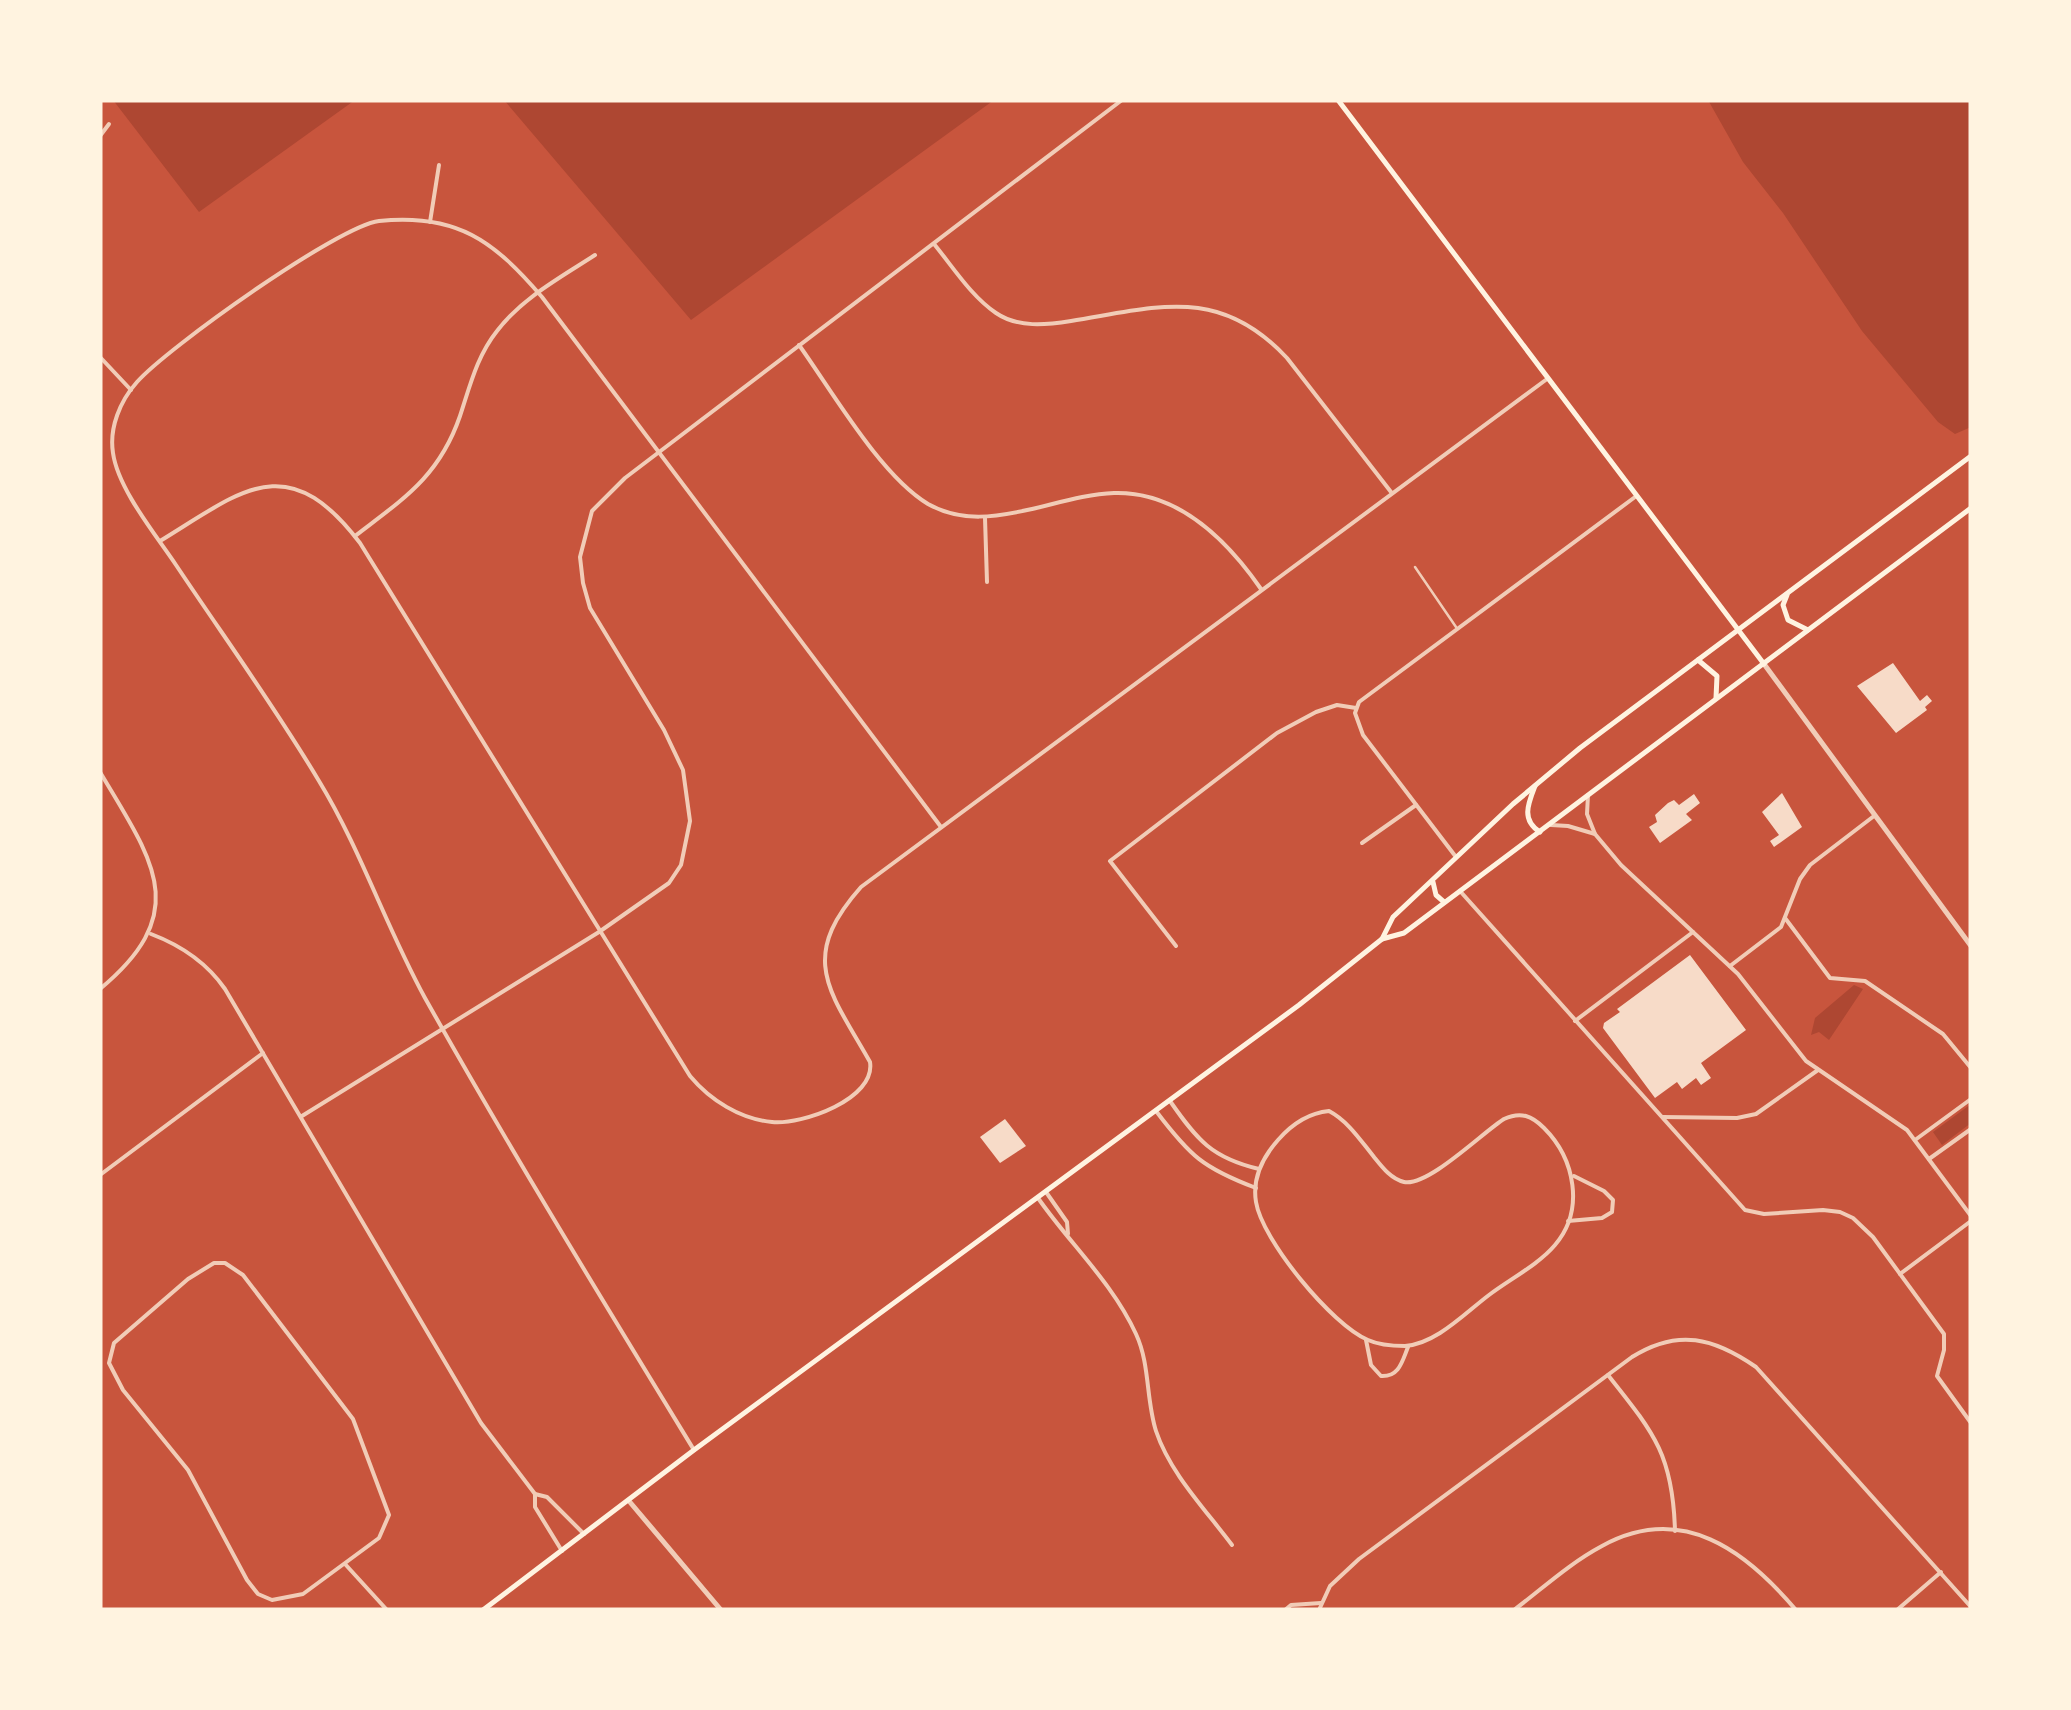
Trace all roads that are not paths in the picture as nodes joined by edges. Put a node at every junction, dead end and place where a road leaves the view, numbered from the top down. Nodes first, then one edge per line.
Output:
1 (1122, 100) edge
2 (1338, 100) edge
3 (109, 124) dead end
4 (100, 136) edge
5 (439, 165) dead end
6 (430, 222) junction
7 (934, 244) junction
8 (595, 255) dead end
9 (538, 292) junction
10 (799, 345) junction
11 (100, 357) edge
12 (1547, 379) junction
13 (131, 390) junction
14 (658, 453) junction
15 (1971, 456) edge
16 (1391, 492) junction
17 (1635, 497) junction
18 (1971, 508) edge
19 (985, 518) junction
20 (355, 536) junction
21 (160, 541) junction
22 (1416, 567) dead end
23 (987, 582) dead end
24 (1261, 588) junction
25 (1788, 592) junction
26 (1457, 628) junction
27 (1738, 629) junction
28 (1808, 630) junction
29 (1698, 660) junction
30 (1764, 664) junction
31 (1715, 700) junction
32 (1356, 708) junction
33 (100, 772) edge
34 (1536, 784) junction
35 (1588, 794) junction
36 (1416, 805) junction
37 (1874, 816) junction
38 (1548, 826) junction
39 (940, 827) junction
40 (1540, 832) junction
41 (1595, 834) junction
42 (1362, 843) dead end
43 (1456, 857) junction
44 (1433, 879) junction
45 (1460, 892) junction
46 (1445, 902) junction
47 (1784, 918) junction
48 (599, 932) junction
49 (1693, 932) junction
50 (151, 934) junction
51 (1382, 939) junction
52 (1176, 946) dead end
53 (1971, 946) edge
54 (1730, 966) junction
55 (100, 989) edge
56 (1575, 1021) junction
57 (443, 1028) junction
58 (263, 1053) junction
59 (1971, 1068) edge
60 (1818, 1070) junction
61 (1971, 1099) edge
62 (1170, 1101) junction
63 (1156, 1111) junction
64 (302, 1116) junction
65 (1661, 1117) junction
66 (1971, 1129) edge
67 (1915, 1140) junction
68 (1929, 1159) junction
69 (1259, 1169) junction
70 (1572, 1175) junction
71 (100, 1176) edge
72 (1256, 1188) junction
73 (1046, 1192) junction
74 (1038, 1198) junction
75 (1971, 1218) edge
76 (1568, 1221) junction
77 (1068, 1234) junction
78 (1900, 1274) junction
79 (1366, 1340) junction
80 (1409, 1346) junction
81 (1608, 1375) junction
82 (1971, 1423) edge
83 (694, 1450) junction
84 (535, 1494) junction
85 (629, 1501) junction
86 (1675, 1531) junction
87 (584, 1534) junction
88 (1232, 1544) dead end
89 (562, 1551) junction
90 (344, 1564) junction
91 (1941, 1572) junction
92 (1321, 1603) junction
93 (1971, 1608) edge
94 (386, 1610) edge
95 (483, 1610) edge
96 (721, 1610) edge
97 (1286, 1610) edge
98 (1319, 1610) edge
99 (1514, 1610) edge
100 (1796, 1610) edge
101 (1897, 1610) edge

1 - 7 street
2 - 12 main road
3 - 4 street
5 - 6 street
6 - 9 street
6 - 13 street
7 - 10 street
7 - 16 street
8 - 9 street
9 - 14 street
9 - 20 street
10 - 14 street
10 - 19 street
11 - 13 street
12 - 16 street
12 - 17 main road
13 - 21 street
14 - 39 street
14 - 48 street
15 - 25 main road
16 - 24 street
17 - 26 street
17 - 27 main road
18 - 28 main road
19 - 23 street
19 - 24 street
20 - 21 street
20 - 48 street
21 - 57 street
22 - 26 lane
24 - 39 street
25 - 27 main road
25 - 28 main road
26 - 32 street
27 - 29 main road
27 - 30 main road
28 - 30 main road
29 - 31 main road
29 - 34 main road
30 - 31 main road
30 - 37 street
31 - 35 main road
32 - 36 street
32 - 52 street
33 - 50 street
34 - 40 main road
34 - 43 main road
35 - 38 main road
35 - 41 street
36 - 42 street
36 - 43 street
37 - 47 street
37 - 53 street
38 - 40 main road
38 - 41 street
39 - 48 street
40 - 45 main road
41 - 49 street
43 - 44 main road
44 - 46 main road
44 - 51 main road
45 - 46 main road
45 - 56 street
46 - 51 main road
47 - 54 street
47 - 59 street
48 - 57 street
49 - 54 street
49 - 56 street
50 - 55 street
50 - 58 street
51 - 62 main road
54 - 60 street
56 - 65 street
57 - 64 street
57 - 83 street
58 - 64 street
58 - 71 street
60 - 65 street
60 - 67 street
61 - 67 street
62 - 63 main road
62 - 69 street
63 - 72 street
63 - 73 main road
64 - 84 street
65 - 78 street
66 - 68 street
67 - 68 street
68 - 75 street
69 - 70 street
69 - 72 street
70 - 76 street
70 - 76 street
72 - 79 street
73 - 74 main road
73 - 77 street
74 - 77 street
74 - 83 main road
75 - 78 street
76 - 80 street
77 - 88 street
78 - 82 street
79 - 80 street
79 - 80 street
81 - 86 street
81 - 91 street
81 - 92 street
83 - 85 main road
84 - 87 street
84 - 89 street
85 - 87 main road
85 - 96 street
86 - 99 street
86 - 100 street
87 - 89 main road
89 - 95 main road
90 - 90 street
90 - 94 street
91 - 93 street
91 - 101 street
92 - 97 street
92 - 98 street

